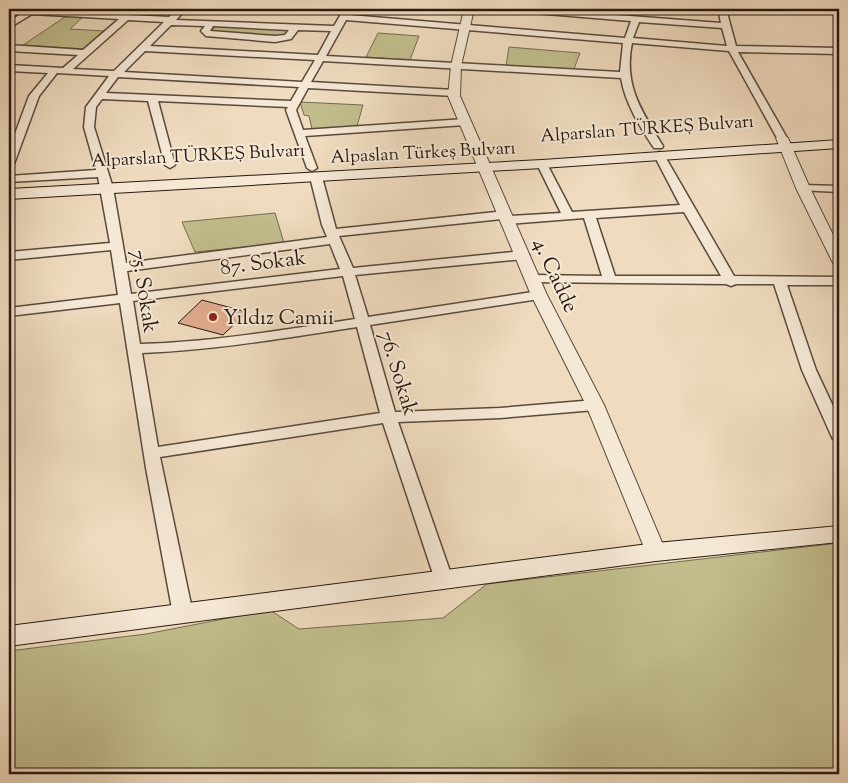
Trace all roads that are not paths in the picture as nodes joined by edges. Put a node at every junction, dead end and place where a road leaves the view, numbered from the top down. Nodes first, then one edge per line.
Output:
1 (182, 9) edge
2 (469, 9) edge
3 (510, 9) edge
4 (722, 9) edge
5 (9, 10) edge
6 (32, 10) edge
7 (551, 10) edge
8 (606, 12) edge
9 (124, 13) edge
10 (345, 13) edge
11 (636, 18) junction
12 (171, 21) junction
13 (211, 24) junction
14 (9, 25) edge
15 (464, 26) junction
16 (726, 26) junction
17 (296, 27) junction
18 (335, 29) junction
19 (627, 40) junction
20 (9, 48) edge
21 (143, 48) junction
22 (732, 50) junction
23 (839, 51) edge
24 (86, 53) junction
25 (321, 58) junction
26 (457, 64) junction
27 (9, 68) edge
28 (59, 71) junction
29 (116, 75) junction
30 (624, 75) junction
31 (306, 85) junction
32 (454, 93) junction
33 (100, 96) junction
34 (152, 98) junction
35 (292, 104) junction
36 (465, 122) junction
37 (299, 133) junction
38 (839, 136) edge
39 (784, 143) junction
40 (839, 144) edge
41 (659, 151) junction
42 (484, 162) junction
43 (9, 164) edge
44 (542, 164) junction
45 (170, 166) dead end
46 (314, 172) junction
47 (9, 179) edge
48 (104, 180) junction
49 (9, 185) edge
50 (803, 188) junction
51 (839, 189) edge
52 (9, 194) edge
53 (688, 208) junction
54 (589, 215) junction
55 (568, 216) junction
56 (506, 218) junction
57 (332, 236) junction
58 (118, 246) junction
59 (523, 255) junction
60 (9, 256) edge
61 (838, 257) edge
62 (120, 268) junction
63 (348, 272) junction
64 (533, 279) junction
65 (610, 280) junction
66 (779, 281) junction
67 (839, 281) edge
68 (731, 282) junction
69 (539, 294) junction
70 (126, 299) junction
71 (9, 312) edge
72 (362, 321) junction
73 (134, 349) junction
74 (596, 405) junction
75 (390, 417) junction
76 (839, 435) edge
77 (152, 453) junction
78 (839, 534) edge
79 (656, 552) junction
80 (444, 580) junction
81 (183, 614) junction
82 (9, 636) edge

1 - 12 street, 75. Sokak
2 - 15 street, 4. Cadde
3 - 7 street
4 - 16 street
5 - 6 street
6 - 9 street
6 - 14 street
7 - 8 street
8 - 11 street
9 - 12 street
9 - 24 street
10 - 15 street
10 - 18 street
11 - 16 street
11 - 19 street
12 - 13 street
12 - 21 street, 75. Sokak
13 - 17 street
13 - 17 street
15 - 19 street
15 - 26 street, 4. Cadde
16 - 22 street
17 - 18 street
18 - 25 street
19 - 22 street
19 - 30 street
20 - 24 street
21 - 25 street
21 - 29 street, 75. Sokak
22 - 23 street
22 - 39 street
24 - 28 street
25 - 26 street
25 - 31 street
26 - 30 street
26 - 32 street, 4. Cadde
27 - 28 street
28 - 29 street
28 - 43 street
29 - 31 street
29 - 33 street, 75. Sokak
30 - 41 street
31 - 32 street
31 - 35 street
32 - 36 street, 4. Cadde
33 - 34 street
33 - 48 street, 75. Sokak
34 - 35 street
34 - 45 street
35 - 37 street, 76. Sokak
36 - 37 street
36 - 42 street, 4. Cadde
37 - 46 street, 76. Sokak
38 - 39 main road, Alparslan TÜRKEŞ Bulvarı
39 - 40 main road, Alpaslan Türkeş Bulvarı
39 - 41 main road, Alpaslan Türkeş Bulvarı
39 - 50 street
41 - 42 main road, Alparslan TÜRKEŞ Bulvarı
41 - 44 main road, Alpaslan Türkeş Bulvarı
41 - 53 street
42 - 44 main road, Alpaslan Türkeş Bulvarı
42 - 46 main road, Alpaslan Türkeş Bulvarı
42 - 56 street, 4. Cadde
44 - 55 street
46 - 48 main road, Alpaslan Türkeş Bulvarı
46 - 57 street, 76. Sokak
47 - 48 street
48 - 49 main road, Alparslan TÜRKEŞ Bulvarı
48 - 52 main road, Alpaslan Türkeş Bulvarı
48 - 58 street, 75. Sokak
50 - 51 street
50 - 61 street
53 - 54 street
53 - 68 street
54 - 55 street
54 - 65 street
55 - 56 street
56 - 57 street
56 - 59 street, 4. Cadde
57 - 62 street
57 - 63 street, 76. Sokak
58 - 60 street
58 - 62 street, 75. Sokak
59 - 63 street, 87. Sokak
59 - 64 street, 4. Cadde
62 - 70 street, 75. Sokak
63 - 70 street, 87. Sokak
63 - 72 street, 76. Sokak
64 - 65 street
64 - 69 street, 4. Cadde
65 - 68 street
66 - 67 street
66 - 68 street
66 - 76 street
69 - 72 street
69 - 74 street, 4. Cadde
70 - 71 street, 87. Sokak
70 - 73 street, 75. Sokak
72 - 73 street
72 - 75 street, 76. Sokak
73 - 77 street, 75. Sokak
74 - 75 street
74 - 79 street, 4. Cadde
75 - 77 street
75 - 80 street, 76. Sokak
77 - 81 street, 75. Sokak
78 - 79 main road
79 - 80 main road
80 - 81 main road
81 - 82 main road

